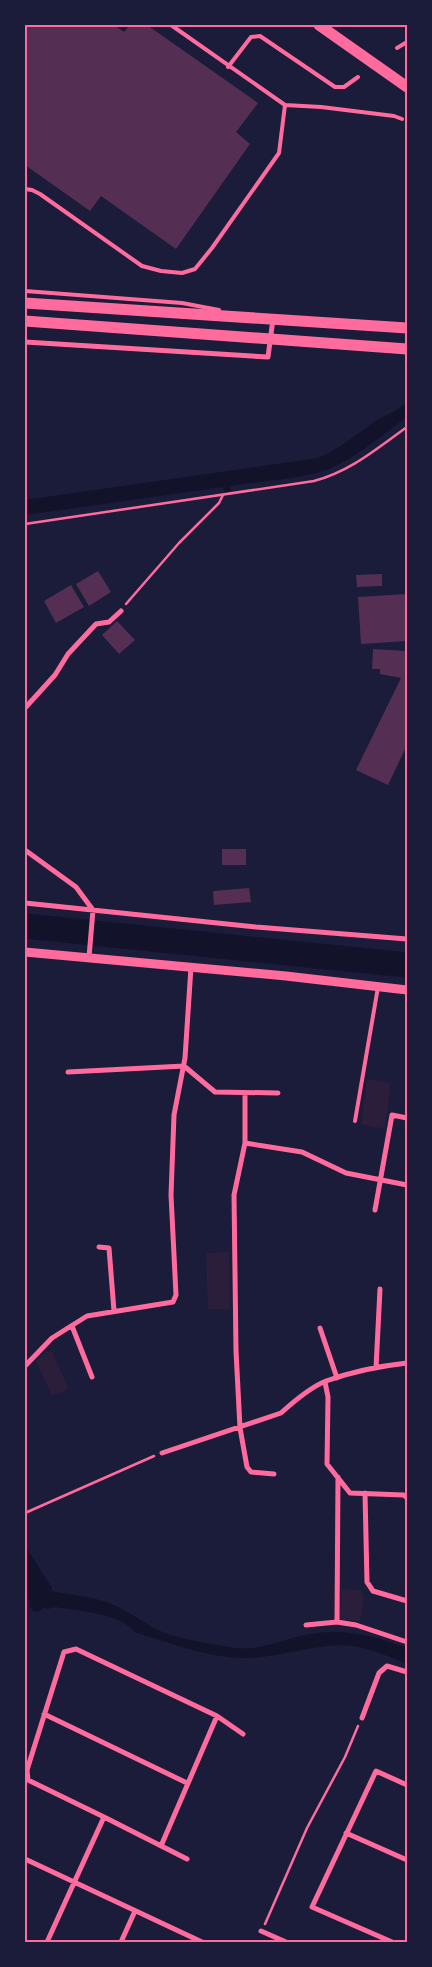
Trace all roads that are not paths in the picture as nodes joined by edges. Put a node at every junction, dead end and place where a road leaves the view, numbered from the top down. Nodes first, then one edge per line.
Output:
1 (171, 25) edge
2 (319, 25) edge
3 (407, 42) edge
4 (397, 48) dead end
5 (228, 67) junction
6 (358, 76) dead end
7 (407, 87) edge
8 (284, 105) junction
9 (402, 119) dead end
10 (25, 189) edge
11 (25, 292) edge
12 (25, 303) edge
13 (254, 318) junction
14 (273, 319) junction
15 (25, 320) edge
16 (407, 328) edge
17 (271, 338) junction
18 (25, 342) edge
19 (407, 349) edge
20 (121, 611) road end
21 (25, 708) edge
22 (25, 850) edge
23 (25, 903) edge
24 (93, 912) junction
25 (407, 939) edge
26 (25, 952) edge
27 (90, 954) junction
28 (192, 967) junction
29 (378, 986) junction
30 (407, 990) edge
31 (184, 1066) junction
32 (68, 1072) dead end
33 (245, 1093) junction
34 (278, 1093) dead end
35 (407, 1118) edge
36 (355, 1121) dead end
37 (245, 1143) junction
38 (381, 1180) junction
39 (407, 1185) edge
40 (375, 1210) dead end
41 (99, 1248) dead end
42 (380, 1289) dead end
43 (114, 1311) junction
44 (72, 1326) junction
45 (320, 1328) dead end
46 (407, 1363) edge
47 (25, 1366) edge
48 (376, 1368) junction
49 (92, 1377) dead end
50 (338, 1378) junction
51 (324, 1382) junction
52 (240, 1428) junction
53 (162, 1453) road end
54 (274, 1474) dead end
55 (338, 1477) junction
56 (365, 1494) junction
57 (407, 1498) edge
58 (407, 1600) edge
59 (337, 1622) junction
60 (306, 1625) dead end
61 (407, 1642) edge
62 (407, 1672) edge
63 (44, 1714) junction
64 (217, 1716) junction
65 (362, 1718) road end
66 (243, 1734) dead end
67 (187, 1783) junction
68 (407, 1785) edge
69 (104, 1817) junction
70 (346, 1833) junction
71 (161, 1846) junction
72 (25, 1858) edge
73 (187, 1859) dead end
74 (407, 1860) edge
75 (74, 1882) junction
76 (135, 1911) junction
77 (261, 1931) road end
78 (47, 1942) edge
79 (121, 1942) edge
80 (202, 1942) edge
81 (286, 1942) edge
82 (392, 1942) edge

1 - 5 lane
2 - 7 main road
3 - 4 lane
5 - 6 lane
5 - 8 lane
8 - 9 lane
8 - 10 lane
11 - 13 lane
12 - 13 main road
13 - 14 main road
14 - 16 main road
14 - 17 street
15 - 17 main road
17 - 18 street
17 - 19 main road
20 - 21 street
22 - 24 street
23 - 24 street
24 - 25 street
24 - 27 street
26 - 27 street
27 - 28 street
28 - 29 street
28 - 31 street
29 - 30 street
29 - 36 lane
31 - 32 street
31 - 33 street
31 - 43 street
33 - 34 street
33 - 37 street
35 - 38 street
37 - 38 street
37 - 52 street
38 - 39 street
38 - 40 street
41 - 43 street
42 - 48 street
43 - 44 street
44 - 47 street
44 - 49 street
45 - 50 street
46 - 48 street
48 - 50 street
50 - 51 street
51 - 52 street
51 - 55 street
52 - 53 street
52 - 54 street
55 - 56 street
55 - 59 street
56 - 57 street
56 - 58 street
59 - 60 street
59 - 61 street
62 - 65 street
63 - 64 street
63 - 67 street
63 - 69 street
64 - 66 street
64 - 67 street
67 - 71 street
68 - 70 street
69 - 71 street
69 - 75 street
70 - 74 street
70 - 82 street
71 - 73 street
72 - 75 street
75 - 76 street
75 - 78 street
76 - 79 street
76 - 80 street
77 - 81 street

